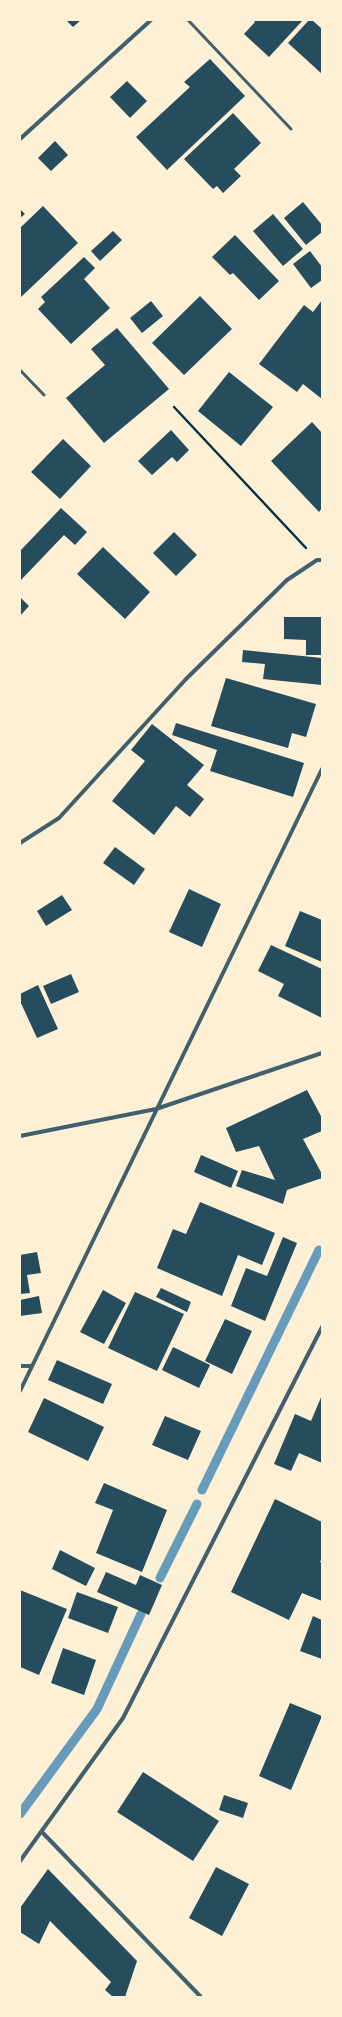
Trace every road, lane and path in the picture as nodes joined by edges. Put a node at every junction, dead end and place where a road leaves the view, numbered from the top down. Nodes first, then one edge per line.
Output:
1 (151, 20) edge
2 (188, 20) edge
3 (291, 129) dead end
4 (20, 139) edge
5 (20, 370) edge
6 (44, 395) dead end
7 (174, 407) dead end
8 (320, 560) edge
9 (322, 769) edge
10 (20, 843) edge
11 (322, 1053) edge
12 (156, 1109) junction
13 (20, 1136) edge
14 (322, 1327) edge
15 (20, 1366) edge
16 (32, 1366) junction
17 (20, 1391) edge
18 (42, 1832) junction
19 (20, 1861) edge
20 (201, 1997) edge

1 - 4 street
2 - 3 lane
5 - 6 lane
7 - 8 path
8 - 10 street
9 - 12 street
11 - 12 street
12 - 13 street
12 - 16 street
14 - 18 street
15 - 16 street
16 - 17 street
18 - 19 street
18 - 20 street

